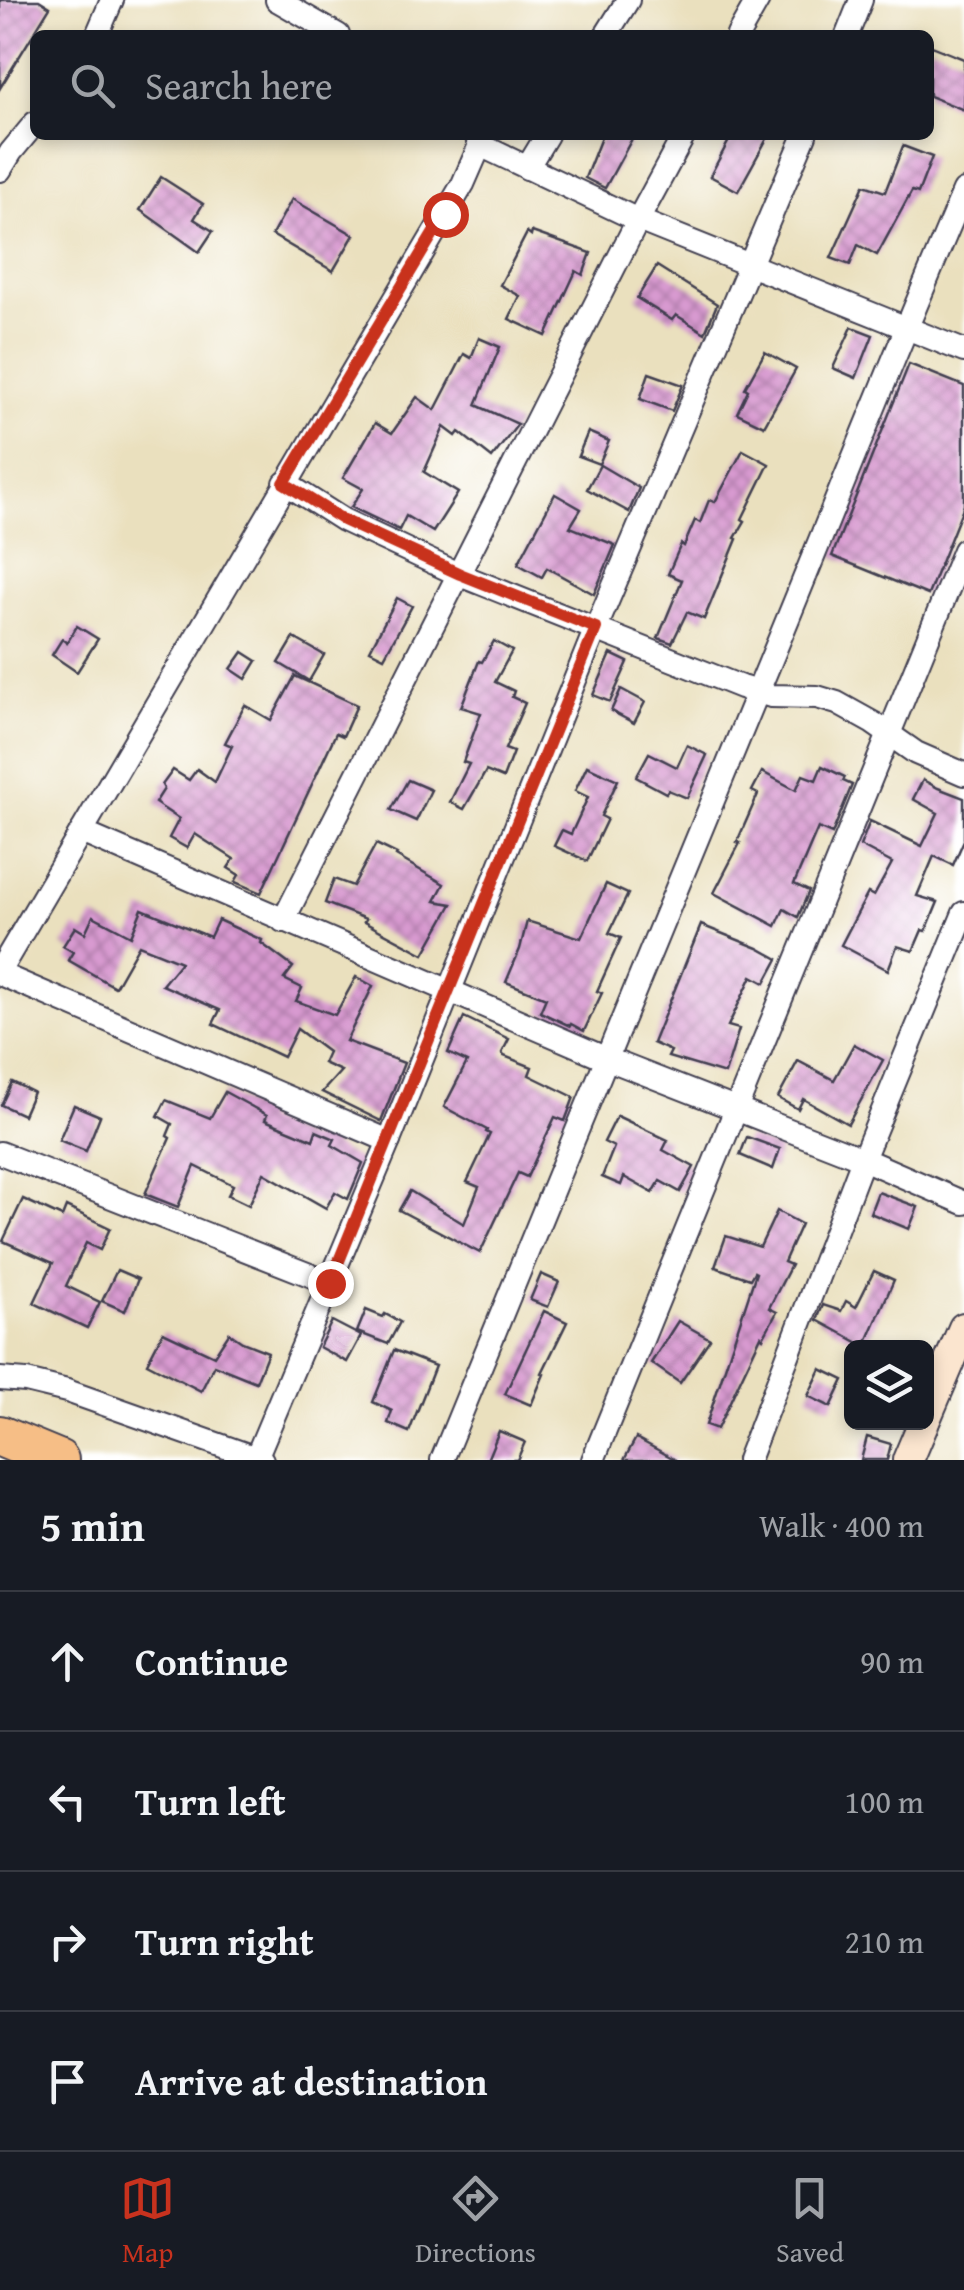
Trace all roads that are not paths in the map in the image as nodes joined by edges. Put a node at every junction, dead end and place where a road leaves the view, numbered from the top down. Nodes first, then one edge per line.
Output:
1 (112, 0) edge
2 (276, 0) edge
3 (628, 0) edge
4 (758, 0) edge
5 (861, 0) edge
6 (99, 30) edge
7 (329, 30) edge
8 (609, 30) edge
9 (741, 30) edge
10 (849, 30) edge
11 (30, 130) edge
12 (478, 140) edge
13 (544, 140) edge
14 (681, 140) edge
15 (804, 140) edge
16 (527, 168) junction
17 (0, 170) edge
18 (964, 192) edge
19 (638, 220) junction
20 (752, 265) junction
21 (905, 329) junction
22 (964, 352) edge
23 (284, 483) junction
24 (964, 550) edge
25 (460, 574) junction
26 (596, 628) junction
27 (758, 693) junction
28 (889, 736) junction
29 (964, 774) edge
30 (80, 832) junction
31 (964, 914) edge
32 (283, 921) junction
33 (0, 972) edge
34 (449, 990) junction
35 (605, 1058) junction
36 (737, 1109) junction
37 (389, 1141) junction
38 (0, 1153) edge
39 (863, 1159) junction
40 (964, 1203) edge
41 (330, 1283) junction
42 (964, 1328) edge
43 (0, 1378) edge
44 (934, 1399) edge
45 (921, 1430) edge
46 (0, 1436) edge
47 (259, 1459) edge
48 (58, 1460) edge
49 (442, 1460) edge
50 (593, 1460) edge
51 (748, 1460) edge
52 (908, 1460) edge

1 - 6 street
2 - 7 street
3 - 8 street
4 - 9 street
5 - 10 street
11 - 17 street
12 - 16 street
12 - 23 street
13 - 16 street
14 - 19 street
15 - 20 street
16 - 19 street
18 - 21 street
19 - 20 street
19 - 25 street
20 - 21 street
20 - 26 street
21 - 22 street
21 - 27 street
23 - 25 street
23 - 30 street
24 - 28 street
25 - 26 street
25 - 32 street
26 - 27 street
26 - 34 street
27 - 28 street
27 - 35 street
28 - 29 street
28 - 36 street
30 - 32 street
30 - 33 street
31 - 39 street
32 - 34 street
33 - 37 street
34 - 35 street
34 - 37 street
35 - 36 street
35 - 49 street
36 - 39 street
36 - 50 street
37 - 41 street
38 - 41 street
39 - 40 street
39 - 51 street
41 - 47 street
42 - 44 street
43 - 47 street
45 - 52 street
46 - 48 highway

